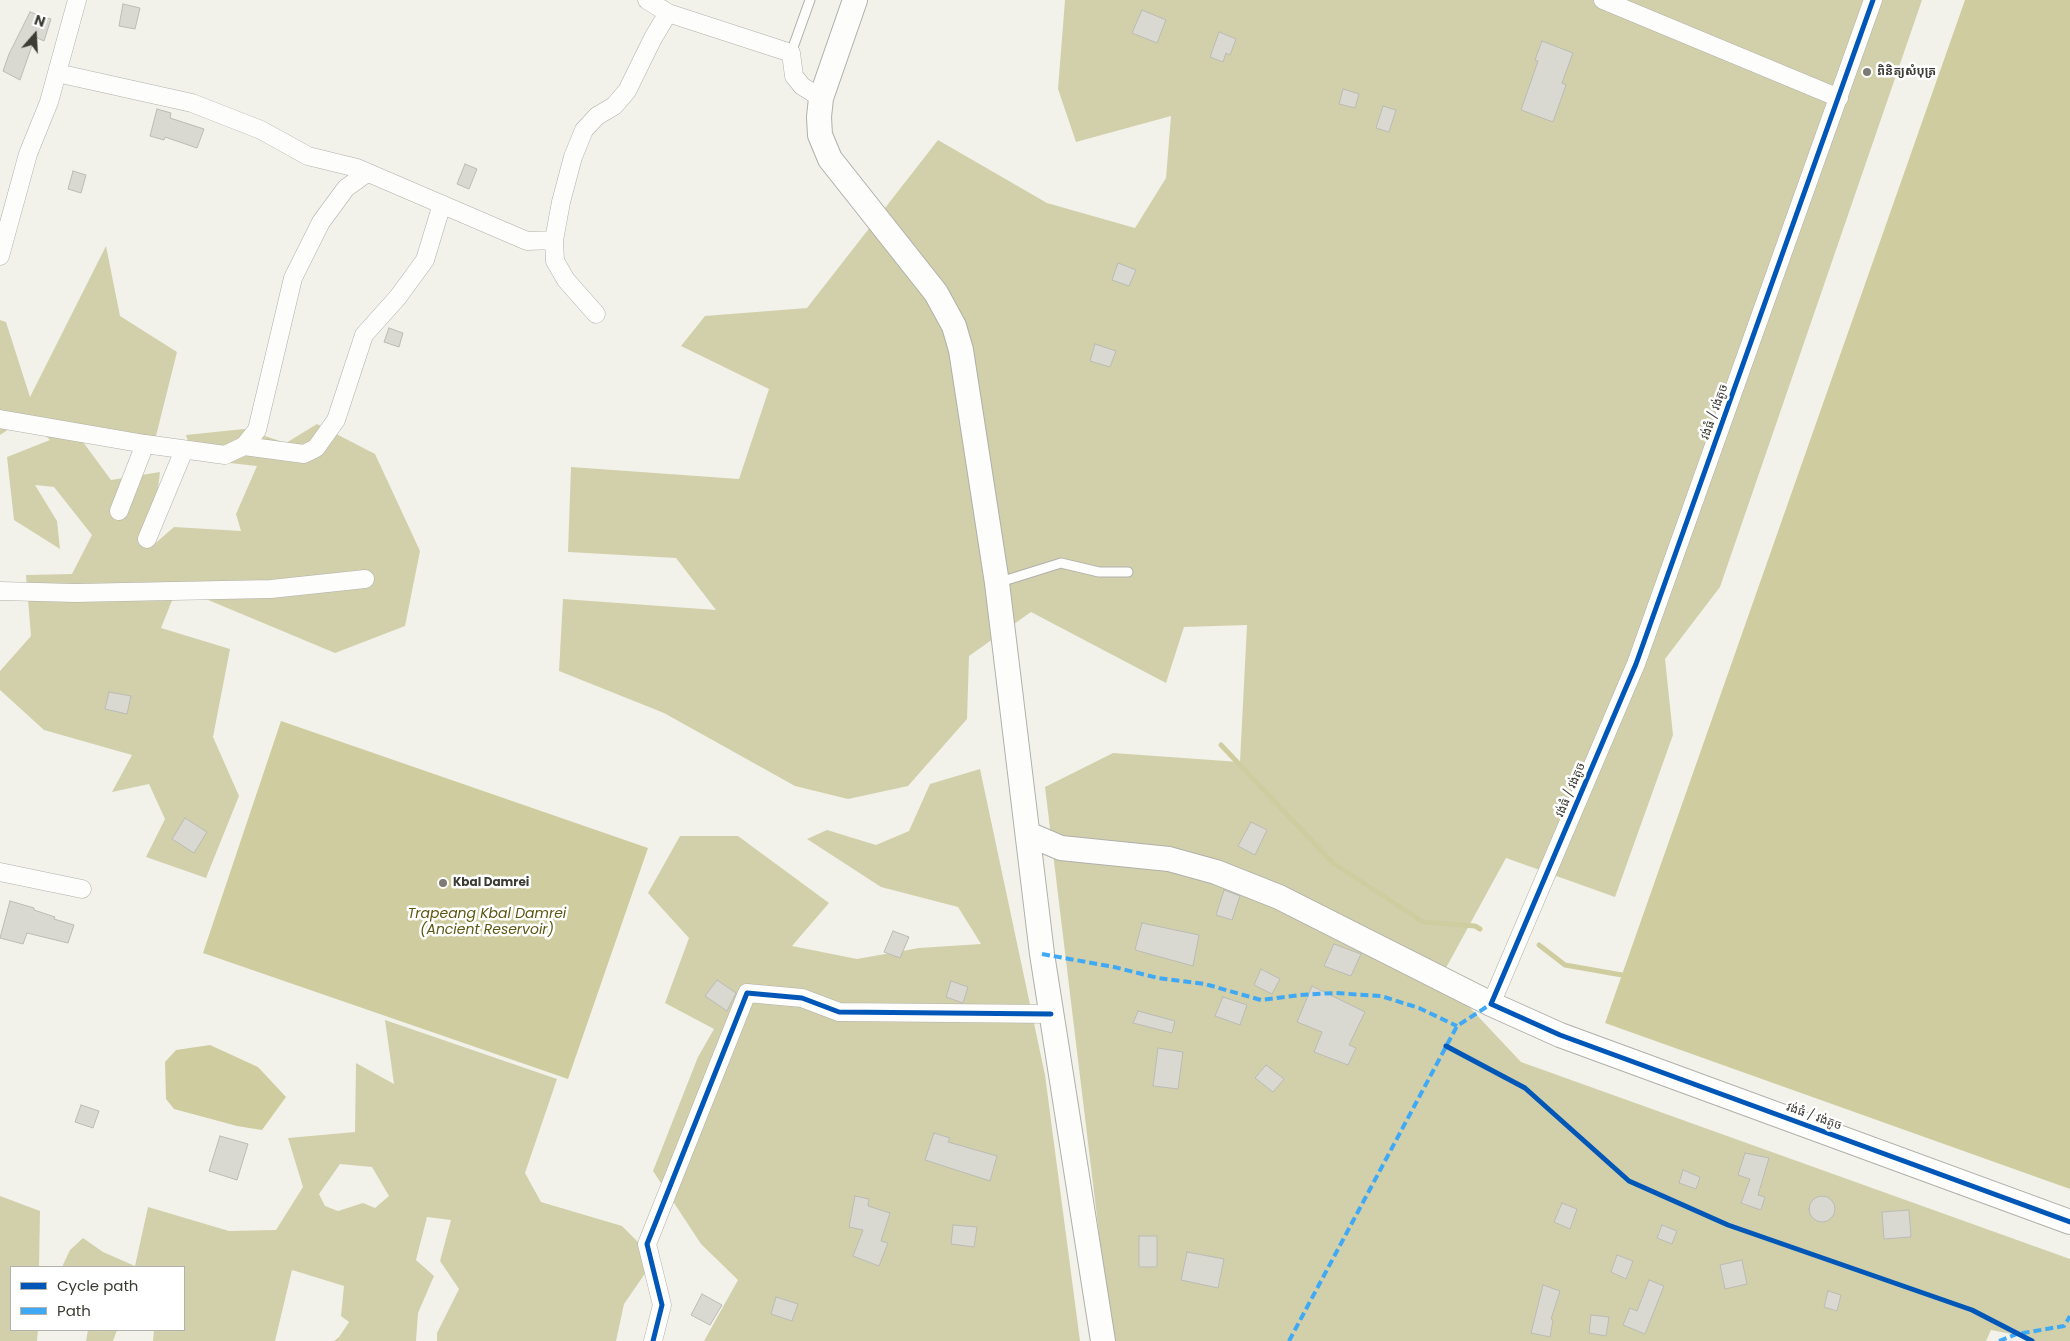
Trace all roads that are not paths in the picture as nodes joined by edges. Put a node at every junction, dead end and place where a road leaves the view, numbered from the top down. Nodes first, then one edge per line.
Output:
1 (77, 0) edge
2 (647, 0) edge
3 (810, 0) edge
4 (855, 0) edge
5 (1603, 0) edge
6 (1873, 0) edge
7 (1627, 4) edge
8 (668, 13) junction
9 (791, 53) junction
10 (57, 73) junction
11 (821, 98) junction
12 (1839, 98) junction
13 (367, 173) junction
14 (442, 204) junction
15 (554, 240) junction
16 (0, 256) edge
17 (596, 314) dead end
18 (0, 419) edge
19 (145, 444) junction
20 (244, 446) junction
21 (184, 450) junction
22 (120, 511) dead end
23 (147, 539) dead end
24 (1128, 572) dead end
25 (365, 580) dead end
26 (997, 584) junction
27 (0, 591) edge
28 (1028, 834) junction
29 (0, 872) edge
30 (82, 889) dead end
31 (1492, 1004) junction
32 (1051, 1014) junction
33 (2070, 1222) edge
34 (653, 1341) edge
35 (1103, 1341) edge

1 - 10 street
2 - 8 street
3 - 9 lane
4 - 11 main road
5 - 7 street
6 - 12 street, វង់ធំ / វង់តូច
7 - 12 street
8 - 9 street
8 - 15 street
9 - 11 street
10 - 13 street
10 - 16 street
11 - 26 main road
12 - 31 street, វង់ធំ / វង់តូច
13 - 14 street
13 - 20 street
14 - 15 street
14 - 20 street
15 - 17 street
18 - 19 street
19 - 21 street
19 - 22 street
20 - 21 street
21 - 23 street
24 - 26 lane
25 - 27 street
26 - 28 main road
28 - 31 main road
28 - 32 main road
29 - 30 street
31 - 33 main road, វង់ធំ / វង់តូច
32 - 34 street
32 - 35 main road

